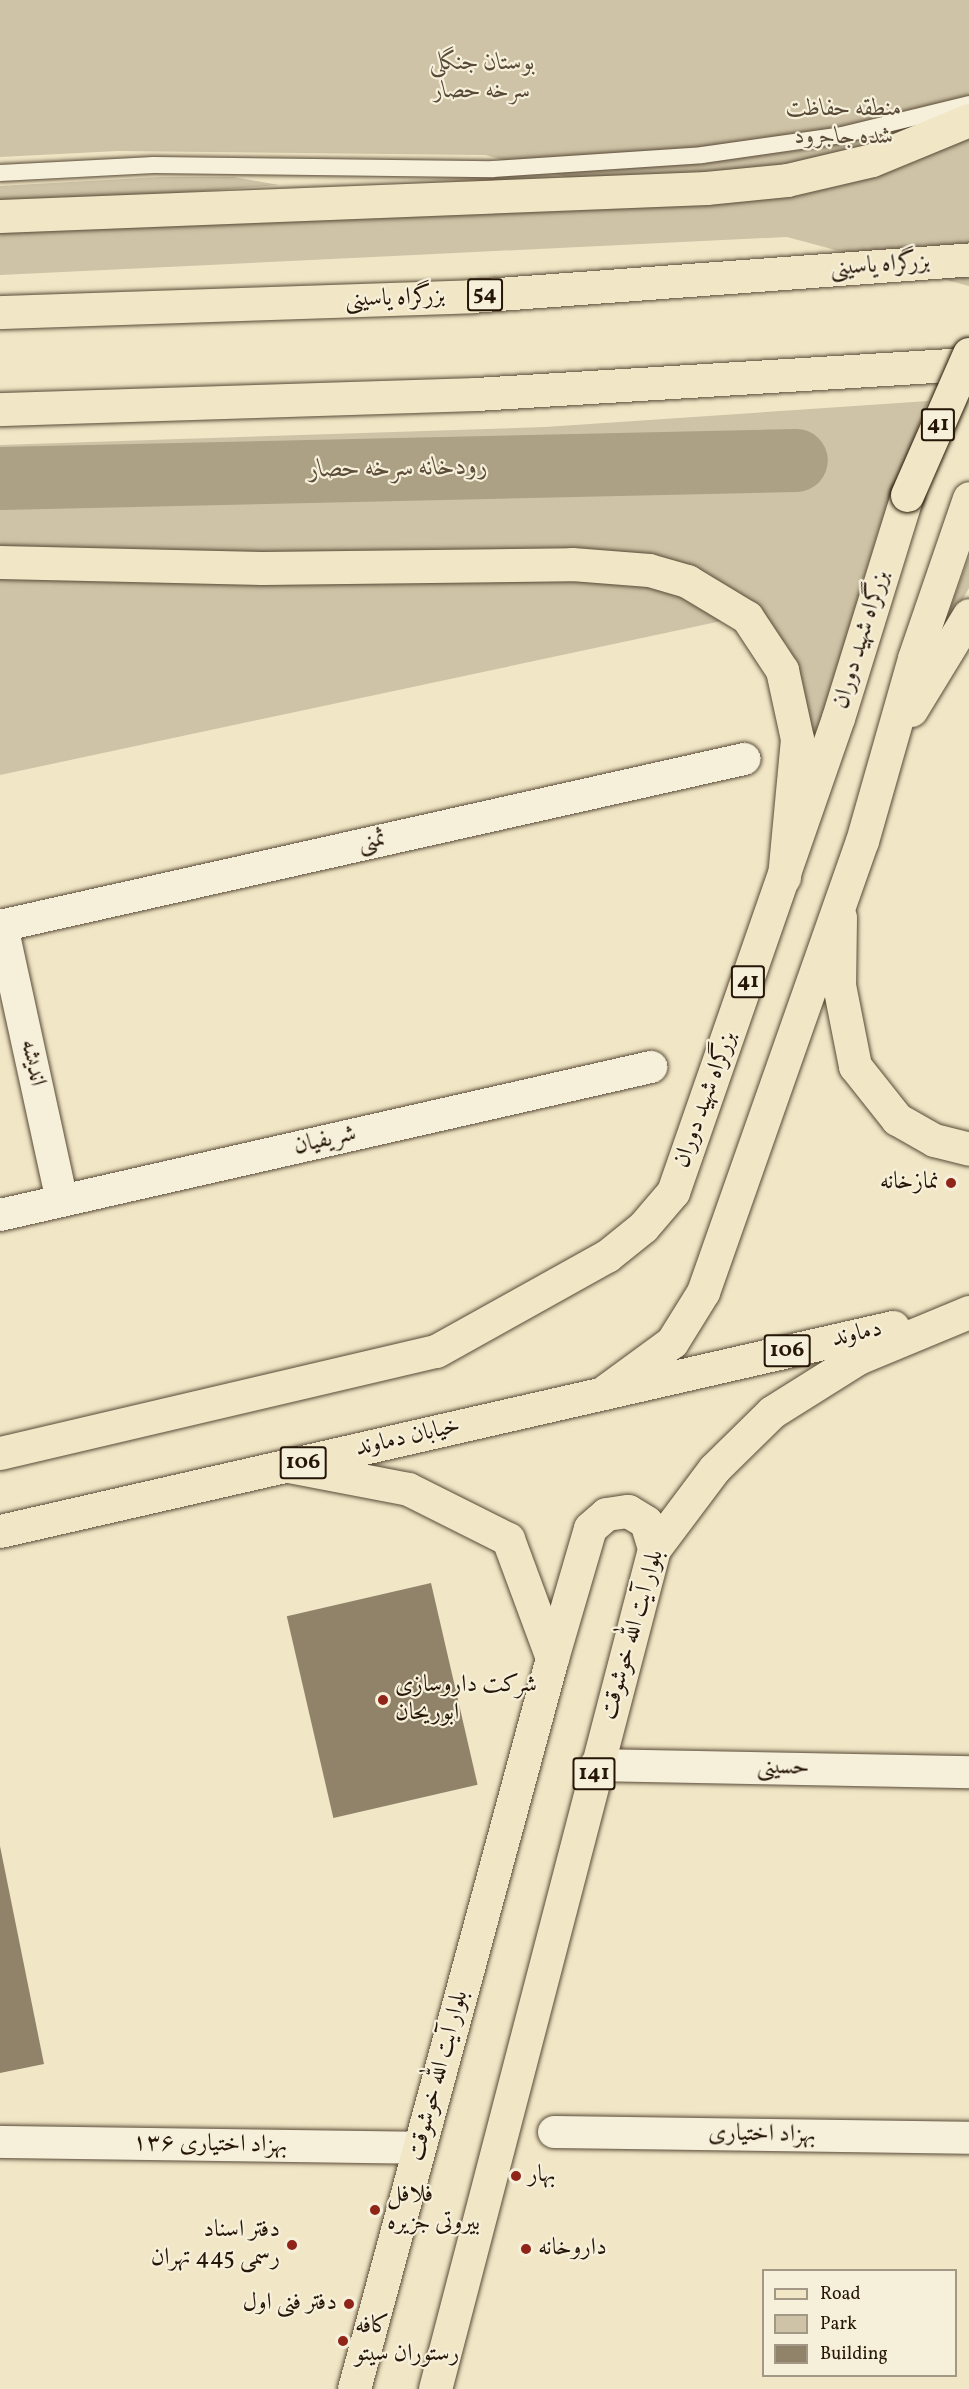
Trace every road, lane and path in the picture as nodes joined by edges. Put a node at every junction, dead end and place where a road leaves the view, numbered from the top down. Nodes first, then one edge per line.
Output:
1 (969, 105) edge
2 (969, 120) edge
3 (0, 173) edge
4 (0, 216) edge
5 (969, 259) edge
6 (0, 312) edge
7 (969, 354) edge
8 (969, 364) edge
9 (0, 409) edge
10 (969, 498) edge
11 (0, 562) edge
12 (969, 615) edge
13 (887, 747) junction
14 (744, 759) dead end
15 (862, 842) junction
16 (783, 877) junction
17 (1, 926) edge
18 (651, 1067) dead end
19 (969, 1149) edge
20 (62, 1201) junction
21 (0, 1215) edge
22 (969, 1311) edge
23 (605, 1391) junction
24 (0, 1453) edge
25 (289, 1466) junction
26 (0, 1531) edge
27 (654, 1549) junction
28 (552, 1658) junction
29 (596, 1765) junction
30 (969, 1772) edge
31 (555, 2132) dead end
32 (969, 2138) edge
33 (0, 2142) edge
34 (419, 2148) junction
35 (354, 2389) edge
36 (435, 2389) edge

1 - 3 lane
2 - 4 main road
5 - 6 main road, بزرگراه یاسینی / 54
7 - 16 main road, بزرگراه شهید دوران / 41, bridge
8 - 9 main road
10 - 13 main road
11 - 16 main road
12 - 13 main road
13 - 15 main road
14 - 17 street, ثمنی
15 - 19 main road
15 - 23 main road
16 - 24 main road, بزرگراه شهید دوران / 41
17 - 20 street, اندیشه
18 - 20 street, شریفیان
20 - 21 street, شریفیان
22 - 23 main road, دماوند / 106
22 - 27 main road, بلوار آیت الله خوشوقت / 141
23 - 25 main road, خیابان دماوند / 106
25 - 26 main road, خیابان دماوند / 106
25 - 28 main road
27 - 28 main road, بلوار آیت الله خوشوقت
27 - 29 main road, بلوار آیت الله خوشوقت / 141
28 - 34 main road, بلوار آیت الله خوشوقت
29 - 30 street, حسینی
29 - 36 main road, بلوار آیت الله خوشوقت / 141
31 - 32 street, بهزاد اختیاری
33 - 34 street, بهزاد اختیاری ۱۳۶
34 - 35 main road, بلوار آیت الله خوشوقت

